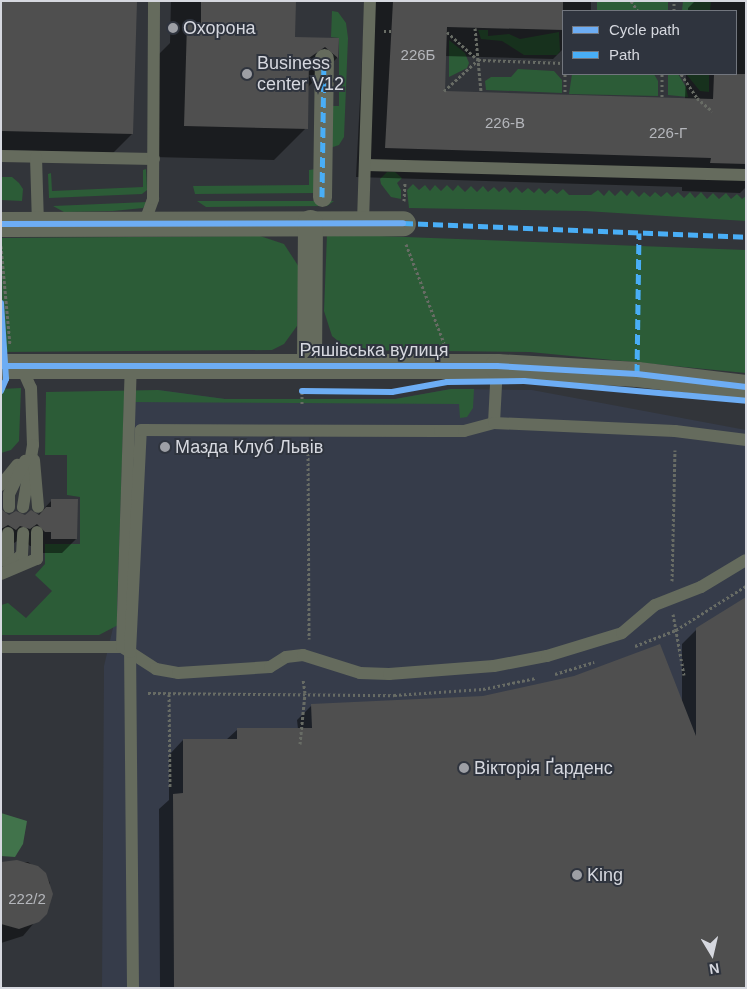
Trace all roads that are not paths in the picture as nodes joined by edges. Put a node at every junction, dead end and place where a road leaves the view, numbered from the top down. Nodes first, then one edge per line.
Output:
1 (154, 1) edge
2 (370, 1) edge
3 (324, 58) dead end
4 (1, 156) edge
5 (36, 157) junction
6 (154, 158) junction
7 (366, 165) junction
8 (746, 175) edge
9 (322, 197) dead end
10 (310, 222) junction
11 (363, 222) junction
12 (1, 224) edge
13 (144, 224) junction
14 (38, 225) junction
15 (403, 228) road end
16 (10, 362) edge
17 (309, 364) junction
18 (131, 365) junction
19 (497, 366) junction
20 (746, 387) edge
21 (494, 423) junction
22 (135, 430) junction
23 (746, 440) edge
24 (33, 445) junction
25 (1, 486) edge
26 (9, 507) dead end
27 (23, 507) dead end
28 (38, 507) dead end
29 (37, 532) dead end
30 (8, 533) dead end
31 (23, 533) dead end
32 (1, 560) edge
33 (746, 560) edge
34 (1, 570) edge
35 (1, 574) edge
36 (1, 647) edge
37 (126, 650) junction
38 (133, 988) edge

1 - 6 lane
2 - 7 lane
3 - 9 street
4 - 5 lane
5 - 6 lane
5 - 14 lane
6 - 13 lane
7 - 8 lane
7 - 11 lane
10 - 11 street
10 - 13 street
10 - 17 street
11 - 15 street
12 - 14 street
13 - 14 street
16 - 18 street, Ряшівська вулиця
16 - 24 lane
17 - 18 street, Ряшівська вулиця
17 - 19 street, Ряшівська вулиця
18 - 22 lane
19 - 20 street, Ряшівська вулиця
19 - 21 lane
21 - 22 lane
21 - 23 lane
22 - 37 lane
24 - 25 lane
24 - 26 lane
24 - 27 lane
24 - 28 lane
29 - 35 lane
30 - 32 lane
31 - 34 lane
33 - 37 lane
36 - 37 lane
37 - 38 lane

